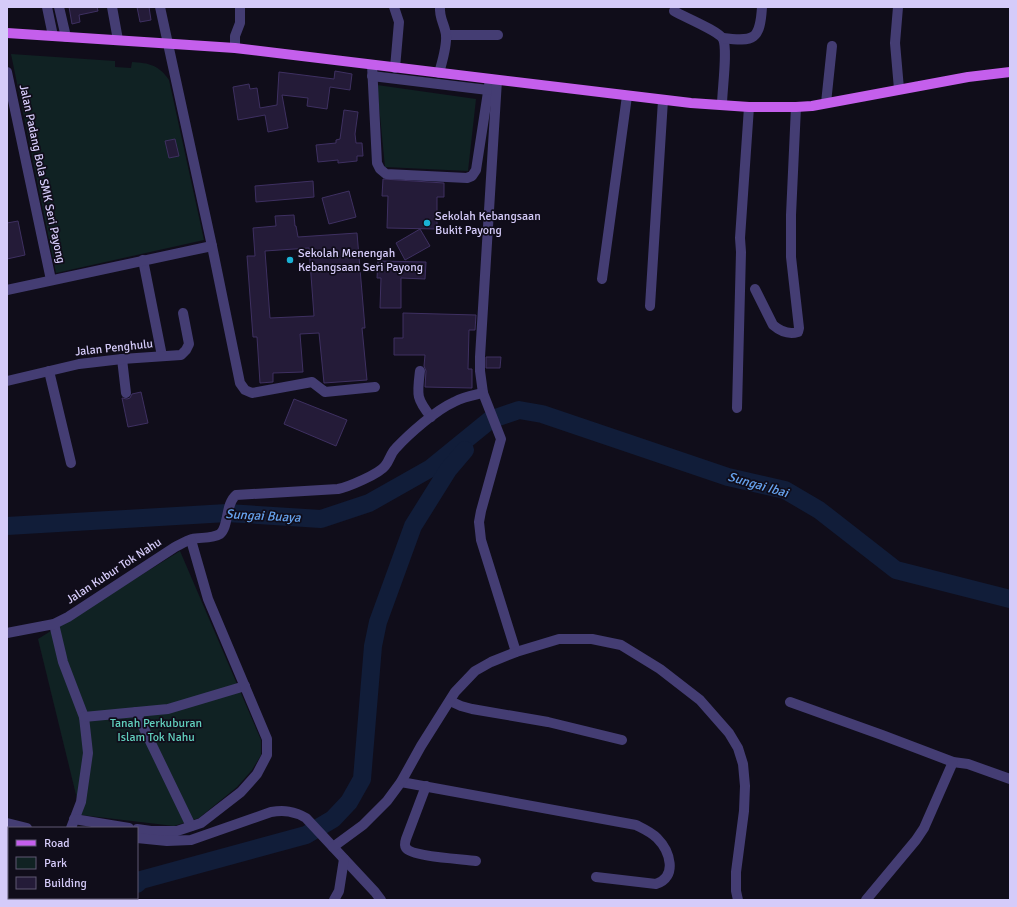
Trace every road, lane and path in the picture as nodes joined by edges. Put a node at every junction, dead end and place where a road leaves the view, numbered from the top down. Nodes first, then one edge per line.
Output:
1 (47, 7) edge
2 (60, 7) edge
3 (112, 7) edge
4 (160, 7) edge
5 (240, 7) edge
6 (394, 7) edge
7 (440, 7) edge
8 (762, 7) edge
9 (898, 7) edge
10 (674, 12) dead end
11 (7, 33) edge
12 (446, 35) junction
13 (498, 35) dead end
14 (53, 36) junction
15 (66, 37) junction
16 (723, 38) junction
17 (118, 40) junction
18 (168, 43) junction
19 (832, 46) dead end
20 (234, 48) junction
21 (372, 65) junction
22 (395, 68) junction
23 (7, 72) edge
24 (1010, 72) edge
25 (439, 73) junction
26 (372, 76) junction
27 (491, 83) junction
28 (899, 89) junction
29 (627, 96) junction
30 (664, 100) junction
31 (826, 104) junction
32 (722, 105) junction
33 (750, 107) junction
34 (796, 107) junction
35 (212, 246) junction
36 (143, 260) junction
37 (602, 279) dead end
38 (51, 280) junction
39 (755, 289) dead end
40 (7, 290) edge
41 (650, 306) dead end
42 (183, 313) dead end
43 (162, 356) junction
44 (122, 359) junction
45 (49, 371) junction
46 (420, 371) dead end
47 (7, 381) edge
48 (374, 387) dead end
49 (126, 393) dead end
50 (485, 397) junction
51 (737, 408) dead end
52 (431, 416) junction
53 (71, 463) dead end
54 (191, 540) junction
55 (54, 624) junction
56 (7, 633) edge
57 (516, 652) junction
58 (245, 686) junction
59 (450, 701) junction
60 (790, 702) dead end
61 (136, 712) junction
62 (84, 717) junction
63 (622, 740) dead end
64 (953, 762) junction
65 (1010, 779) edge
66 (401, 782) junction
67 (426, 786) junction
68 (7, 824) edge
69 (72, 824) edge
70 (191, 826) junction
71 (22, 827) edge
72 (115, 827) edge
73 (138, 829) edge
74 (138, 838) edge
75 (330, 844) junction
76 (344, 859) junction
77 (476, 861) dead end
78 (596, 877) dead end
79 (334, 900) edge
80 (381, 900) edge
81 (738, 900) edge
82 (866, 900) edge

1 - 14 street
2 - 15 street
3 - 17 street
4 - 18 street
5 - 20 street
6 - 22 street
7 - 12 street
8 - 16 street
9 - 28 street
10 - 16 street
11 - 14 main road
12 - 13 street
12 - 25 street
14 - 15 main road
15 - 17 main road
16 - 32 street
17 - 18 main road
18 - 20 main road
18 - 35 street
19 - 31 street
20 - 21 main road
21 - 22 main road
21 - 26 street
22 - 25 main road
23 - 38 street, Jalan Padang Bola SMK Seri Payong
24 - 28 main road
25 - 27 main road
26 - 27 street
26 - 27 street
27 - 29 main road
27 - 50 street
28 - 31 main road
29 - 30 main road
29 - 37 street
30 - 32 main road
30 - 41 street
31 - 34 main road
32 - 33 main road
33 - 34 main road
33 - 51 street
34 - 39 street
35 - 36 street
35 - 48 street
36 - 38 street
36 - 43 street
38 - 40 street
42 - 43 street, Jalan Penghulu
43 - 44 street, Jalan Penghulu
44 - 45 street, Jalan Penghulu
44 - 49 street
45 - 47 street, Jalan Penghulu
45 - 53 street
46 - 52 street
50 - 52 street
50 - 57 street
52 - 54 street, Jalan Kubur Tok Nahu
54 - 55 street, Jalan Kubur Tok Nahu
54 - 58 street
55 - 56 street, Jalan Kubur Tok Nahu
55 - 62 street
57 - 59 street
57 - 81 street
58 - 61 street
58 - 70 street
59 - 63 street
59 - 66 street
60 - 64 street
61 - 62 street
61 - 70 street
62 - 69 street
64 - 65 street
64 - 82 street
66 - 67 street
66 - 75 street
67 - 77 street
67 - 78 street
68 - 71 street
69 - 72 street
70 - 73 street
74 - 75 street
75 - 76 street
76 - 79 street
76 - 80 street

